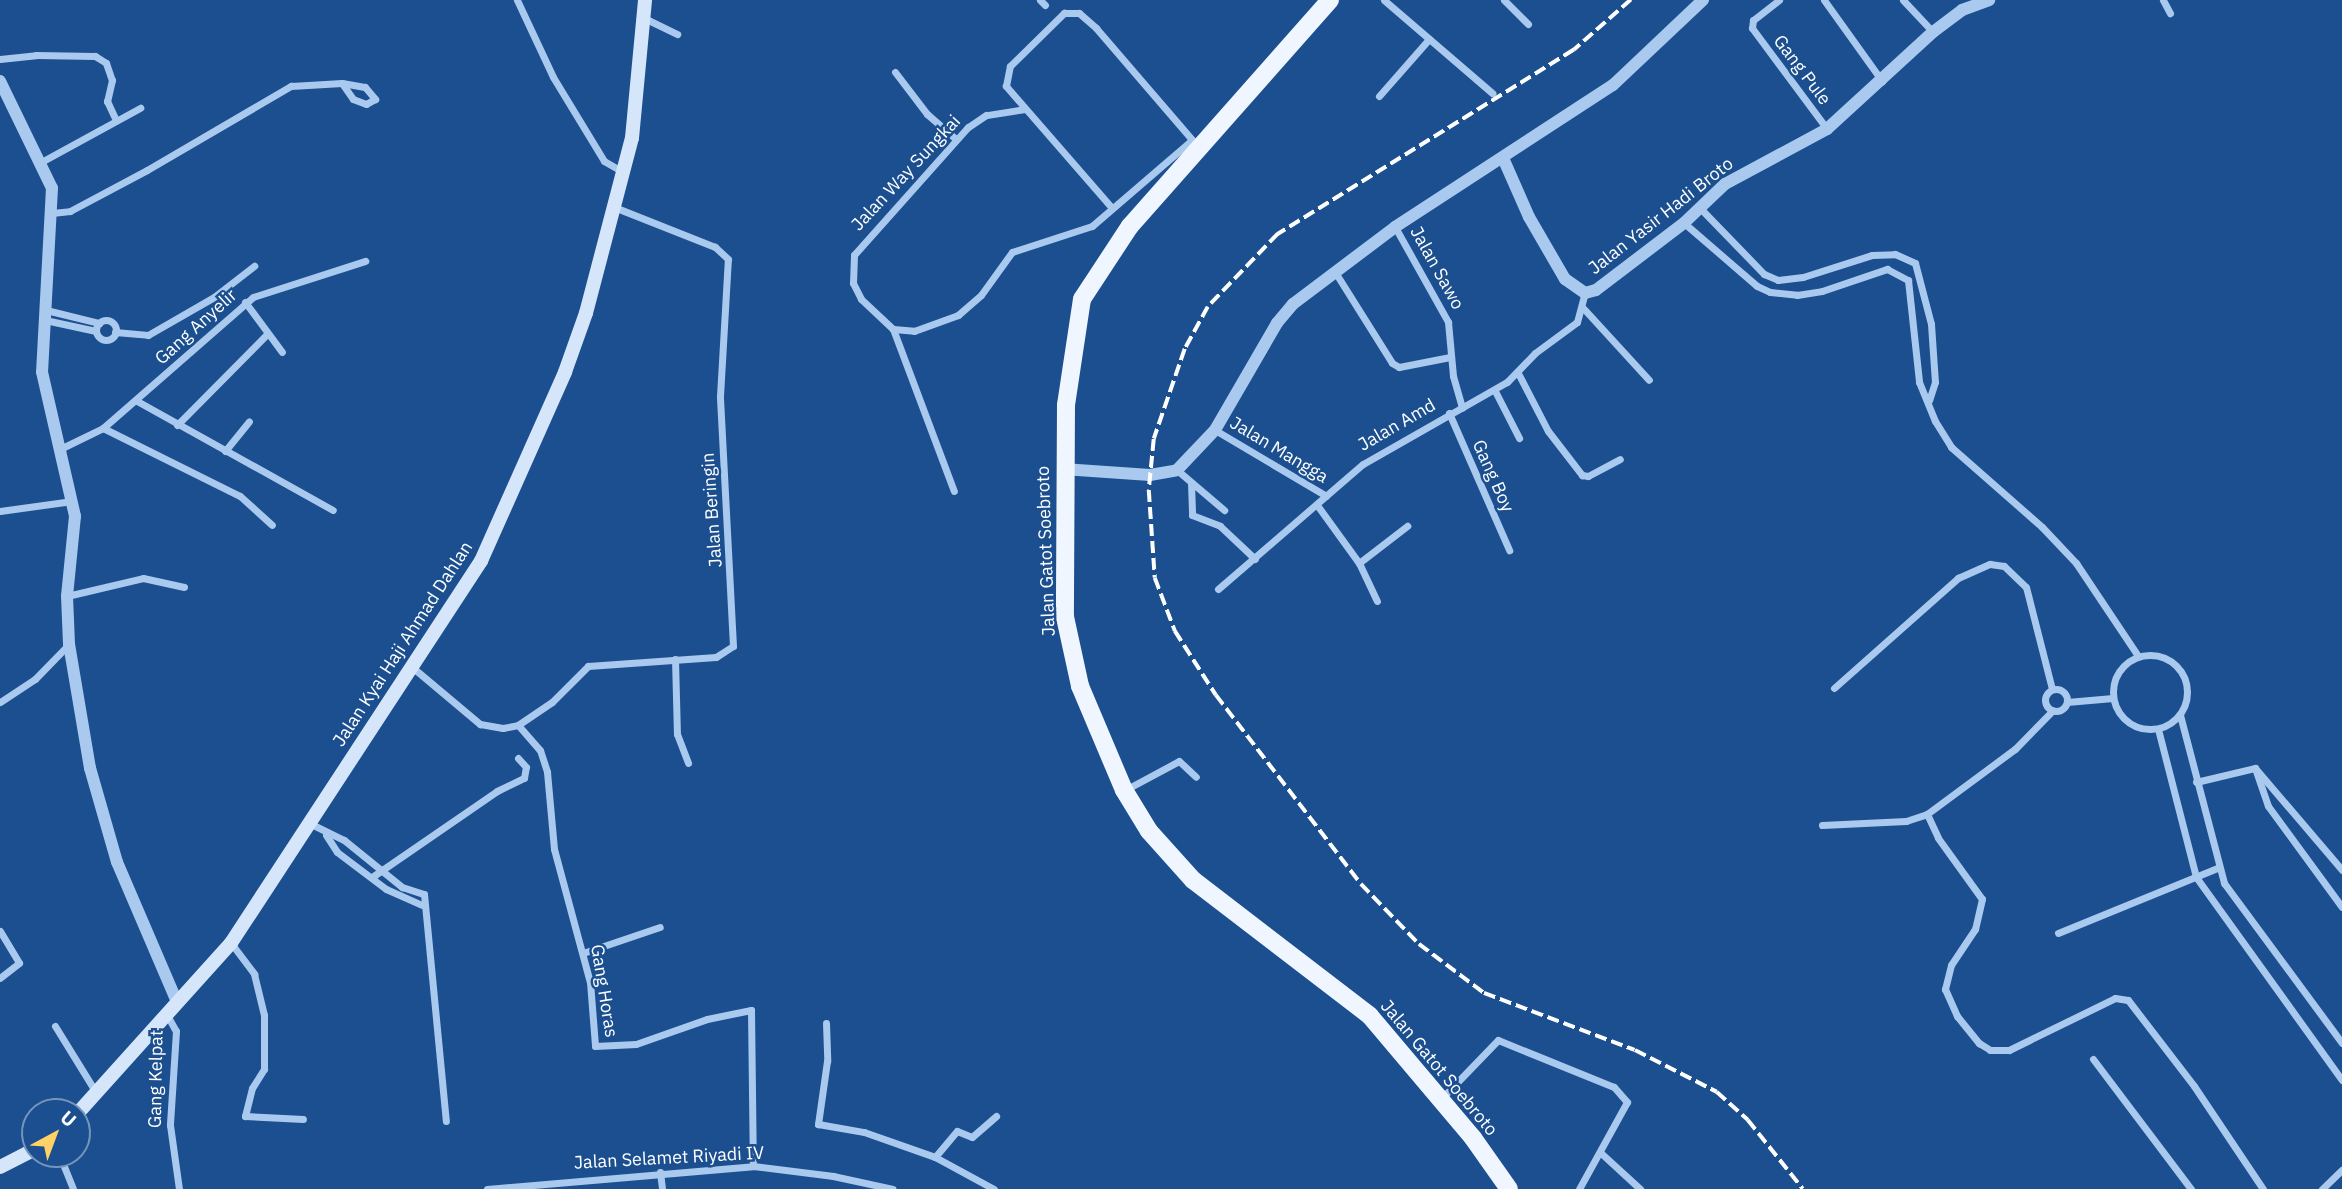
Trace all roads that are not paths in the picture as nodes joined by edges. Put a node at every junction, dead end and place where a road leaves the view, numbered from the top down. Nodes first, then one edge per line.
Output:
1 (517, 0) edge
2 (645, 0) edge
3 (1331, 0) edge
4 (1384, 0) edge
5 (1504, 0) edge
6 (1703, 0) edge
7 (1779, 0) edge
8 (1824, 0) edge
9 (1903, 0) edge
10 (1989, 0) edge
11 (2163, 0) edge
12 (2170, 13) dead end
13 (644, 18) junction
14 (1528, 24) dead end
15 (1933, 32) junction
16 (677, 34) dead end
17 (1429, 39) junction
18 (0, 60) edge
19 (895, 72) dead end
20 (0, 81) edge
21 (1882, 81) junction
22 (342, 83) dead end
23 (1492, 93) dead end
24 (1379, 96) dead end
25 (140, 108) dead end
26 (1025, 109) junction
27 (116, 121) junction
28 (1827, 130) junction
29 (956, 139) junction
30 (1196, 144) junction
31 (1503, 158) junction
32 (43, 161) junction
33 (623, 172) junction
34 (612, 206) junction
35 (1112, 208) junction
36 (1700, 208) junction
37 (52, 213) junction
38 (1684, 223) junction
39 (1395, 227) junction
40 (365, 261) dead end
41 (254, 266) dead end
42 (1335, 272) junction
43 (1764, 274) junction
44 (1921, 278) junction
45 (1908, 280) junction
46 (1757, 286) junction
47 (1585, 293) junction
48 (245, 302) junction
49 (1584, 309) junction
50 (45, 315) junction
51 (99, 323) junction
52 (893, 328) junction
53 (96, 331) junction
54 (116, 332) junction
55 (267, 334) junction
56 (282, 352) dead end
57 (1450, 357) junction
58 (1518, 373) junction
59 (1649, 380) dead end
60 (1495, 391) junction
61 (1929, 400) junction
62 (137, 401) junction
63 (1462, 408) junction
64 (1449, 413) junction
65 (249, 421) dead end
66 (177, 425) junction
67 (103, 428) junction
68 (1215, 430) junction
69 (1519, 438) dead end
70 (62, 448) junction
71 (225, 451) junction
72 (1620, 459) dead end
73 (1063, 469) junction
74 (1177, 470) junction
75 (1191, 483) junction
76 (954, 491) dead end
77 (1326, 496) junction
78 (73, 501) junction
79 (1317, 505) junction
80 (333, 510) dead end
81 (1224, 510) dead end
82 (0, 511) edge
83 (272, 525) dead end
84 (1407, 526) dead end
85 (1508, 550) dead end
86 (1255, 559) junction
87 (1359, 563) junction
88 (184, 587) dead end
89 (1218, 589) dead end
90 (67, 596) junction
91 (1377, 601) dead end
92 (69, 644) junction
93 (2138, 656) junction
94 (675, 659) junction
95 (412, 667) junction
96 (1834, 688) dead end
97 (2052, 689) junction
98 (2113, 698) junction
99 (0, 702) edge
100 (2067, 702) junction
101 (2053, 710) junction
102 (2180, 715) junction
103 (518, 725) junction
104 (2158, 729) junction
105 (518, 758) dead end
106 (688, 763) dead end
107 (2255, 768) junction
108 (1196, 777) dead end
109 (2196, 782) junction
110 (1125, 790) junction
111 (1927, 814) junction
112 (309, 823) junction
113 (1822, 825) dead end
114 (326, 835) junction
115 (2217, 868) junction
116 (2342, 870) edge
117 (382, 872) junction
118 (372, 877) junction
119 (2196, 877) junction
120 (422, 905) junction
121 (2342, 907) edge
122 (660, 927) dead end
123 (0, 931) edge
124 (2058, 933) dead end
125 (231, 943) junction
126 (583, 953) junction
127 (0, 978) edge
128 (177, 1002) junction
129 (166, 1013) junction
130 (826, 1023) dead end
131 (55, 1026) dead end
132 (2342, 1043) edge
133 (2093, 1059) dead end
134 (2342, 1080) edge
135 (98, 1094) junction
136 (1441, 1099) junction
137 (91, 1101) edge
138 (996, 1116) dead end
139 (303, 1119) dead end
140 (446, 1121) dead end
141 (1602, 1154) junction
142 (21, 1156) edge
143 (935, 1157) junction
144 (753, 1166) junction
145 (0, 1167) edge
146 (65, 1168) edge
147 (2342, 1170) edge
148 (660, 1172) junction
149 (73, 1189) edge
150 (179, 1189) edge
151 (487, 1189) edge
152 (662, 1189) edge
153 (893, 1189) edge
154 (994, 1189) edge
155 (1509, 1189) edge
156 (1579, 1189) edge
157 (1640, 1189) edge
158 (2191, 1189) edge
159 (2263, 1189) edge
160 (2322, 1189) edge

1 - 33 street
2 - 13 main road, Jalan Kyai Haji Ahmad Dahlan
3 - 30 main road, Jalan Gatot Soebroto
4 - 17 street
5 - 14 street
6 - 31 street
7 - 28 street, Gang Pule
8 - 21 street
9 - 15 street
10 - 15 street, Jalan Yasir Hadi Broto
11 - 12 street
13 - 16 street
13 - 33 main road, Jalan Kyai Haji Ahmad Dahlan
15 - 21 street, Jalan Yasir Hadi Broto
17 - 23 street
17 - 24 street
18 - 27 street
19 - 29 street
20 - 32 street
21 - 28 street, Jalan Yasir Hadi Broto
22 - 37 street
25 - 27 street
26 - 29 street, Jalan Way Sungkai
26 - 30 street
26 - 35 street
27 - 32 street
28 - 36 street, Jalan Yasir Hadi Broto
29 - 52 street, Jalan Way Sungkai
30 - 35 street
30 - 73 main road, Jalan Gatot Soebroto
31 - 39 street
31 - 47 street, Jalan Yasir Hadi Broto
32 - 37 street
33 - 34 main road, Jalan Kyai Haji Ahmad Dahlan
34 - 94 street, Jalan Beringin
34 - 95 main road, Jalan Kyai Haji Ahmad Dahlan
35 - 52 street
36 - 38 street, Jalan Yasir Hadi Broto
36 - 43 street
37 - 50 street
38 - 46 street
38 - 47 street, Jalan Yasir Hadi Broto
39 - 42 street
39 - 57 street, Jalan Sawo
40 - 48 street, Gang Anyelir
41 - 54 street
42 - 57 street
42 - 68 street
43 - 44 street
43 - 46 street
44 - 45 street
44 - 61 street
45 - 46 street
45 - 61 street
47 - 49 street
48 - 55 street
48 - 62 street, Gang Anyelir
49 - 58 street, Jalan Amd
49 - 59 street
50 - 51 street
50 - 53 street
50 - 70 street
51 - 53 street
51 - 54 street
52 - 76 street
53 - 54 street
55 - 56 street
55 - 66 street
57 - 63 street, Jalan Sawo
58 - 60 street, Jalan Amd
58 - 72 street
60 - 63 street, Jalan Amd
60 - 69 street
61 - 93 street
62 - 66 street
62 - 67 street, Gang Anyelir
63 - 64 street, Jalan Amd
64 - 77 street, Jalan Amd
64 - 85 street, Gang Boy
65 - 71 street
66 - 71 street
67 - 70 street, Gang Anyelir
67 - 83 street
68 - 74 street
68 - 77 street, Jalan Mangga
70 - 78 street
71 - 80 street
73 - 74 street
73 - 110 main road, Jalan Gatot Soebroto
74 - 75 street
75 - 81 street
75 - 86 street
77 - 79 street, Jalan Amd
78 - 82 street
78 - 90 street
79 - 86 street, Jalan Amd
79 - 87 street
84 - 87 street
86 - 89 street, Jalan Amd
87 - 91 street
88 - 90 street
90 - 92 street
92 - 99 street
92 - 128 street
93 - 98 street
93 - 102 street
94 - 103 street, Jalan Beringin
94 - 106 street
95 - 103 street
95 - 112 main road, Jalan Kyai Haji Ahmad Dahlan
96 - 97 street
97 - 100 street
97 - 101 street
98 - 100 street
98 - 104 street
100 - 101 street
101 - 111 street
102 - 104 street
102 - 109 street
103 - 126 street, Gang Horas
104 - 119 street
105 - 117 street
107 - 109 street
107 - 116 street
107 - 121 street
108 - 110 street
109 - 115 street
110 - 136 main road, Jalan Gatot Soebroto
111 - 113 street
111 - 159 street
112 - 114 street
112 - 125 main road, Jalan Kyai Haji Ahmad Dahlan
114 - 117 street
114 - 118 street
115 - 119 street
115 - 132 street
117 - 118 street
117 - 120 street
118 - 120 street
119 - 124 street
119 - 134 street
120 - 140 street
122 - 126 street
123 - 127 street
125 - 128 main road, Jalan Kyai Haji Ahmad Dahlan
125 - 139 street
126 - 144 street, Gang Horas
128 - 129 main road, Jalan Kyai Haji Ahmad Dahlan
129 - 135 main road, Jalan Kyai Haji Ahmad Dahlan
129 - 150 street, Gang Kelpat
130 - 143 street
131 - 135 street
133 - 158 street
135 - 137 main road, Jalan Kyai Haji Ahmad Dahlan
136 - 141 street
136 - 155 main road, Jalan Gatot Soebroto
138 - 143 street
141 - 156 street
141 - 157 street
142 - 145 main road
143 - 154 street
144 - 148 street, Jalan Selamet Riyadi IV
144 - 153 street, Jalan Selamet Riyadi IV
146 - 149 street
147 - 160 street
148 - 151 street, Jalan Selamet Riyadi IV
148 - 152 street

